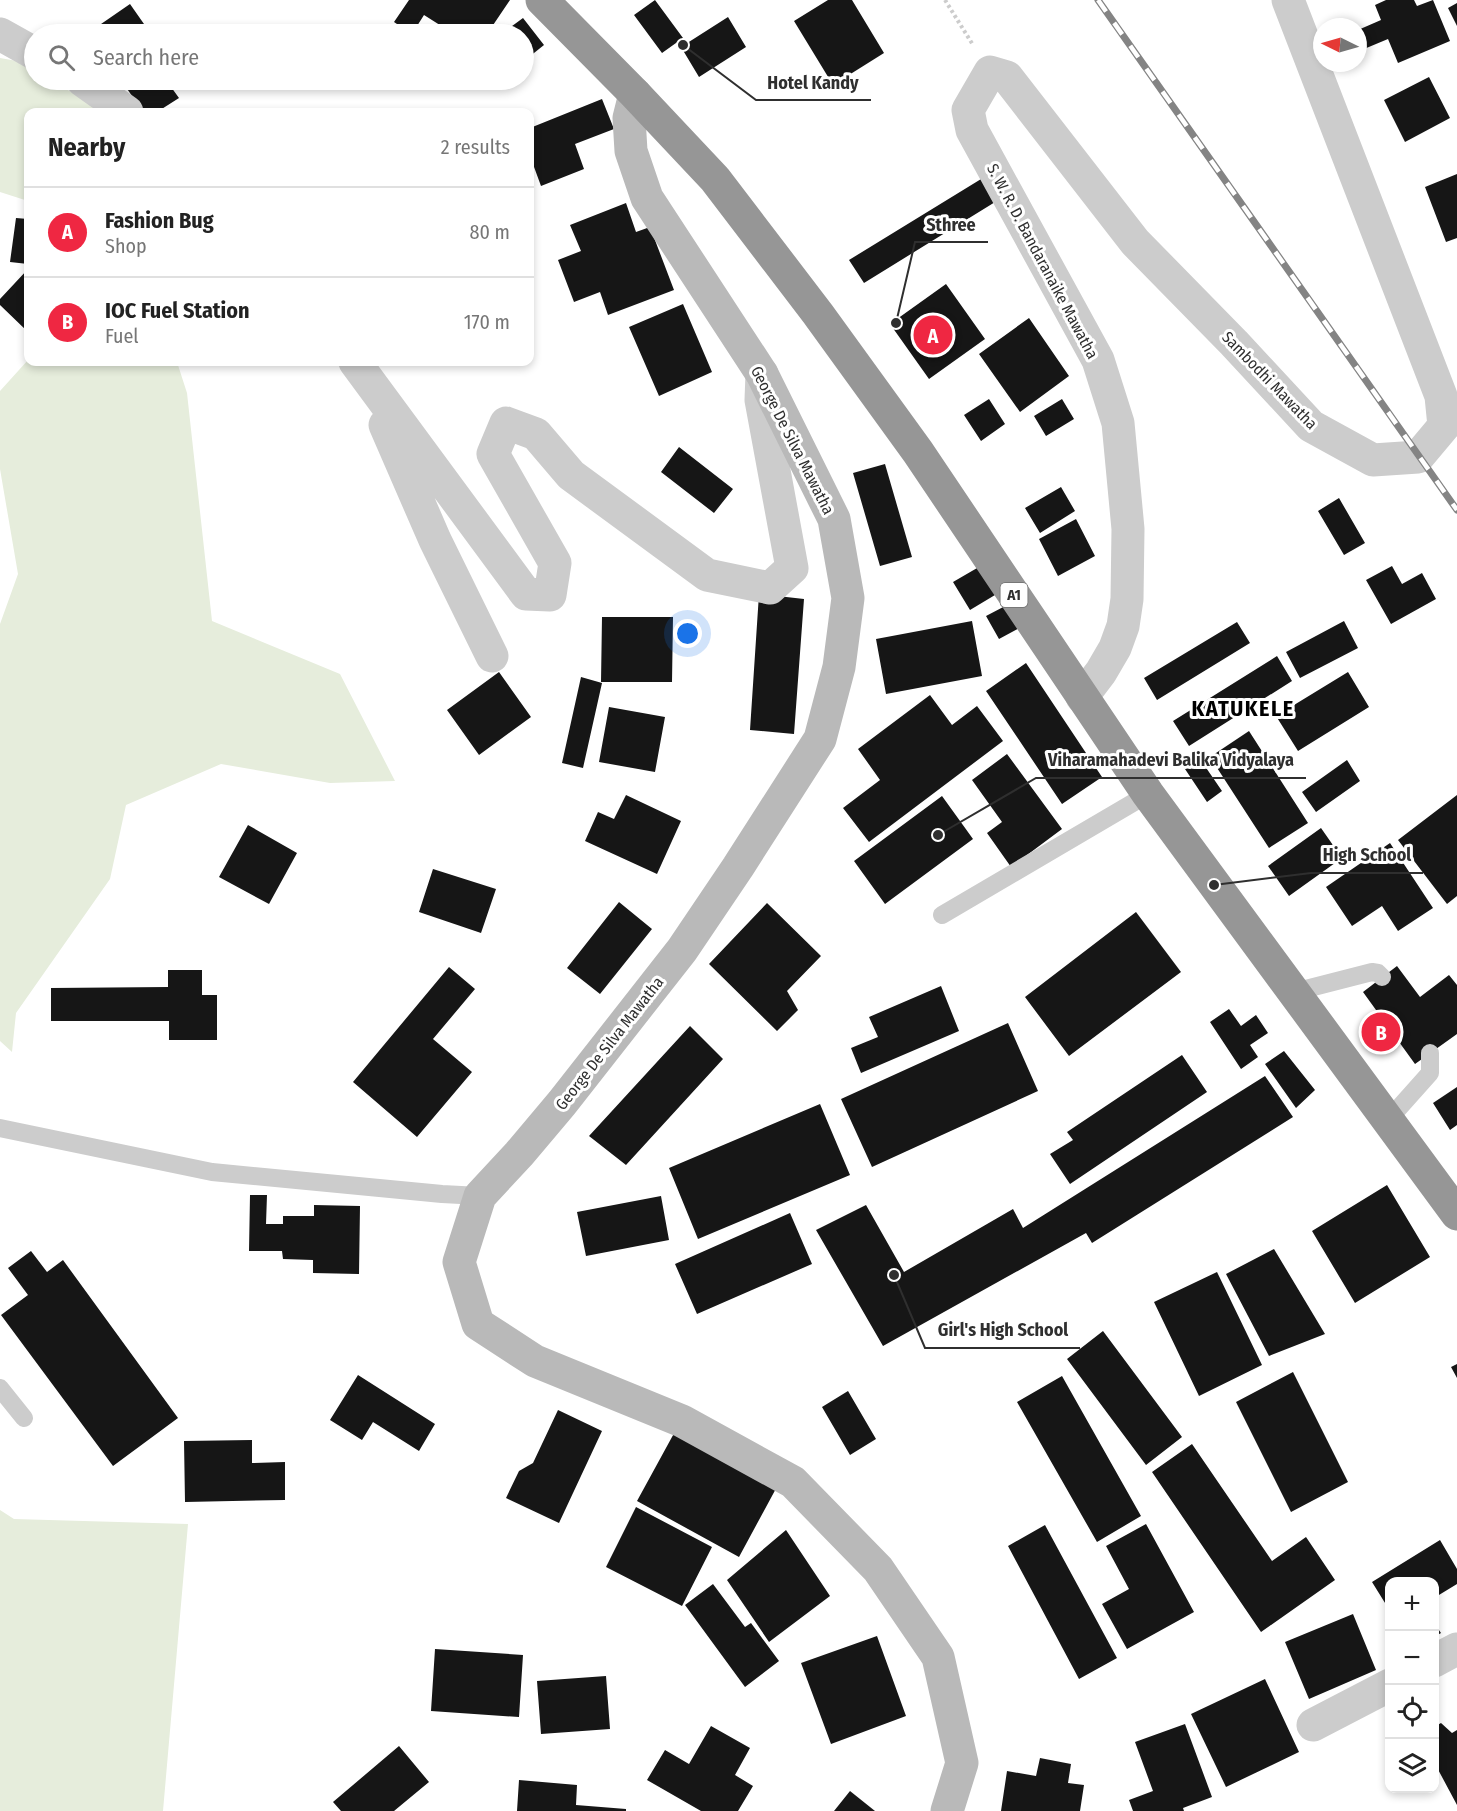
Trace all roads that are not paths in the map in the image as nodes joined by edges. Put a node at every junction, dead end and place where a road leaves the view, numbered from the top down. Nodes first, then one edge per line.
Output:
1 (543, 0) edge
2 (1288, 0) edge
3 (0, 34) edge
4 (24, 47) edge
5 (990, 72) joint
6 (96, 90) edge
7 (635, 94) junction
8 (121, 108) edge
9 (358, 366) edge
10 (762, 374) junction
11 (1450, 435) edge
12 (492, 656) dead end
13 (1082, 697) junction
14 (1148, 794) junction
15 (942, 915) dead end
16 (1382, 977) dead end
17 (1294, 992) junction
18 (1430, 1053) dead end
19 (1389, 1119) junction
20 (0, 1128) edge
21 (480, 1196) junction
22 (1457, 1214) edge
23 (0, 1388) edge
24 (24, 1418) dead end
25 (1457, 1648) edge
26 (1439, 1657) edge
27 (1385, 1687) edge
28 (1313, 1725) dead end
29 (947, 1811) edge

1 - 7 highway, A1
2 - 11 street, Sambodhi Mawatha
3 - 4 street
5 - 11 street, Sambodhi Mawatha
5 - 13 street, S. W. R. D. Bandaranaike Mawatha
6 - 8 street
7 - 10 street, George De Silva Mawatha
7 - 13 highway, A1
9 - 10 street
9 - 12 street
10 - 21 street, George De Silva Mawatha
13 - 14 highway, A1
14 - 15 lane
14 - 17 highway, A1
16 - 17 lane
17 - 19 highway, A1
18 - 19 lane
19 - 22 highway, A1
20 - 21 lane
21 - 29 street, George De Silva Mawatha
23 - 24 lane
25 - 26 street
27 - 28 street

